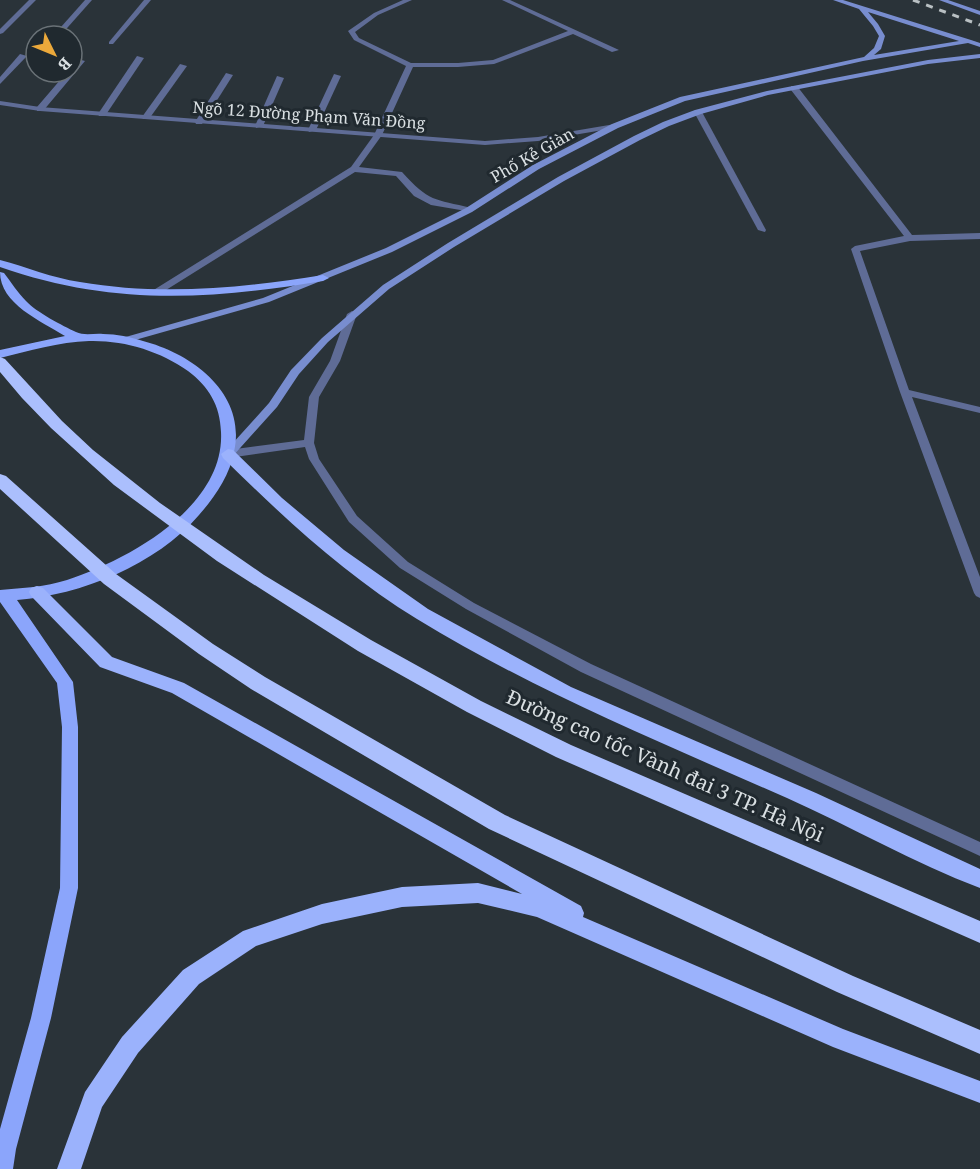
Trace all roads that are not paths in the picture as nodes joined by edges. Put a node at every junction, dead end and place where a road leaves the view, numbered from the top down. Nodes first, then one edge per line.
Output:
1 (33, 0) edge
2 (89, 0) edge
3 (148, 0) edge
4 (409, 0) edge
5 (505, 0) edge
6 (836, 0) edge
7 (942, 0) edge
8 (861, 8) junction
9 (980, 13) edge
10 (67, 24) edge
11 (574, 31) junction
12 (1, 32) edge
13 (969, 41) junction
14 (111, 43) dead end
15 (980, 45) edge
16 (615, 50) dead end
17 (23, 56) dead end
18 (980, 56) edge
19 (140, 58) dead end
20 (863, 59) junction
21 (410, 65) junction
22 (183, 66) dead end
23 (229, 75) dead end
24 (337, 76) dead end
25 (280, 78) dead end
26 (0, 81) edge
27 (60, 84) edge
28 (794, 88) junction
29 (0, 103) edge
30 (40, 109) junction
31 (698, 112) junction
32 (102, 114) junction
33 (146, 117) junction
34 (199, 122) junction
35 (259, 126) junction
36 (615, 126) junction
37 (312, 130) junction
38 (378, 135) junction
39 (581, 156) junction
40 (354, 169) junction
41 (469, 210) junction
42 (762, 230) dead end
43 (980, 236) edge
44 (910, 238) junction
45 (0, 263) edge
46 (0, 274) edge
47 (323, 278) junction
48 (155, 293) junction
49 (352, 314) junction
50 (77, 338) junction
51 (125, 340) junction
52 (0, 354) edge
53 (0, 362) edge
54 (904, 392) junction
55 (980, 410) edge
56 (309, 443) junction
57 (228, 454) junction
58 (0, 480) edge
59 (37, 592) junction
60 (980, 593) edge
61 (3, 596) edge
62 (980, 849) edge
63 (980, 879) edge
64 (980, 932) edge
65 (638, 949) junction
66 (980, 1042) edge
67 (980, 1092) edge
68 (2, 1169) edge
69 (69, 1169) edge

1 - 12 street
2 - 10 street
3 - 14 street
4 - 21 street
5 - 11 street
6 - 8 main road
7 - 9 main road
8 - 13 main road
8 - 20 main road
11 - 16 street
11 - 21 street
13 - 15 main road
13 - 20 main road, Phố Kẻ Giàn
17 - 26 street
18 - 28 main road, Phố Kẻ Giàn
19 - 32 street
20 - 36 main road, Phố Kẻ Giàn
21 - 38 street
22 - 33 street
23 - 34 street
24 - 37 street
25 - 35 street
27 - 30 street
28 - 31 main road, Phố Kẻ Giàn
28 - 44 street
29 - 30 street, Ngõ 12 Đường Phạm Văn Đồng
30 - 32 street, Ngõ 12 Đường Phạm Văn Đồng
31 - 39 main road, Phố Kẻ Giàn
31 - 42 street
32 - 33 street, Ngõ 12 Đường Phạm Văn Đồng
33 - 34 street, Ngõ 12 Đường Phạm Văn Đồng
34 - 35 street, Ngõ 12 Đường Phạm Văn Đồng
35 - 37 street, Ngõ 12 Đường Phạm Văn Đồng
36 - 38 street, Ngõ 12 Đường Phạm Văn Đồng
36 - 39 main road, Phố Kẻ Giàn
37 - 38 street, Ngõ 12 Đường Phạm Văn Đồng
38 - 40 street
39 - 41 main road, Phố Kẻ Giàn
39 - 49 main road, Phố Kẻ Giàn
40 - 41 street
40 - 48 street
41 - 47 main road, Phố Kẻ Giàn
43 - 44 street
44 - 54 street
45 - 48 main road
46 - 50 main road
47 - 48 main road
47 - 51 main road, Phố Kẻ Giàn
49 - 56 street
49 - 57 main road, Phố Kẻ Giàn
50 - 51 main road
50 - 52 main road
51 - 57 main road
53 - 64 highway, Đường cao tốc Vành đai 3 TP. Hà Nội
54 - 55 street
54 - 60 street
56 - 57 street
56 - 62 street
57 - 59 main road
57 - 63 highway
58 - 66 highway
59 - 61 main road
59 - 65 highway
61 - 68 main road
65 - 67 highway
65 - 69 highway

